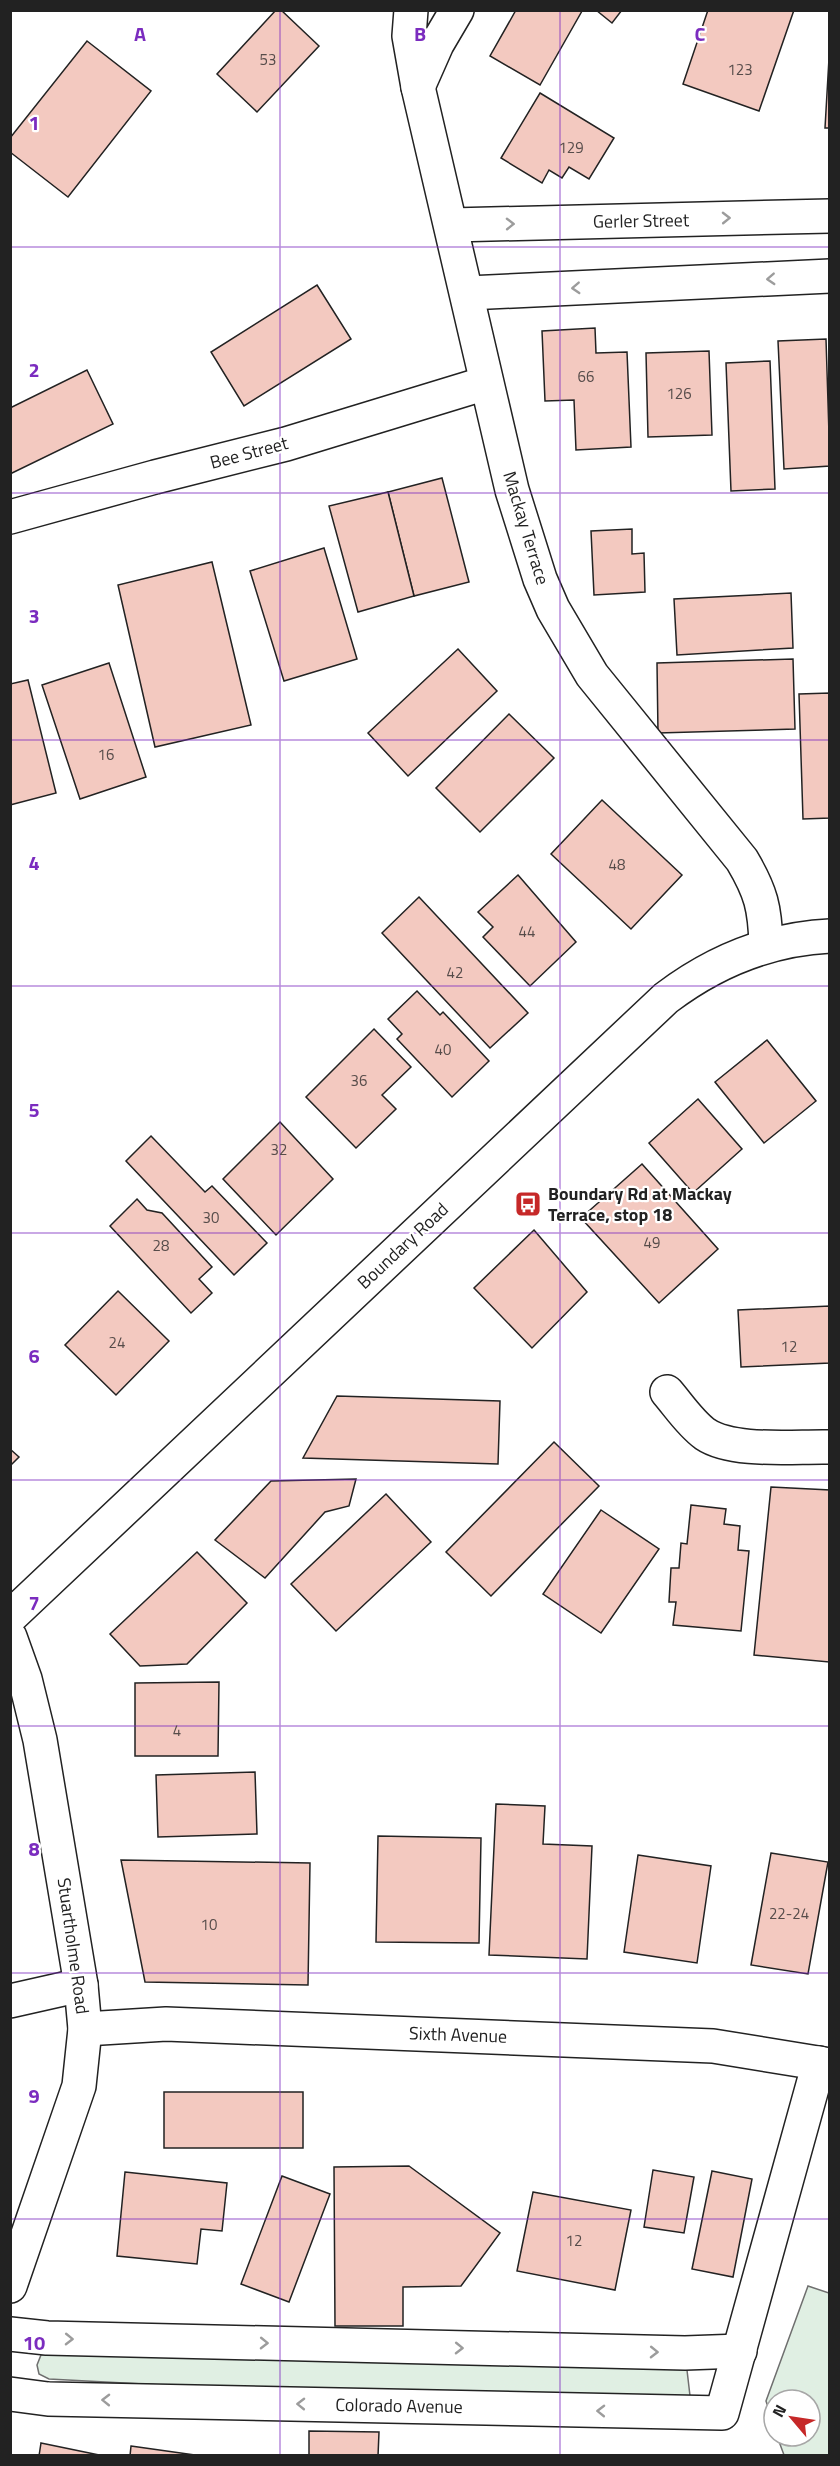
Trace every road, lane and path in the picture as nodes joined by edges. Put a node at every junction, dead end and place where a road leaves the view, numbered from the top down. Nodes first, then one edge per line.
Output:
1 (411, 10) edge
2 (457, 10) edge
3 (418, 87) junction
4 (830, 216) edge
5 (452, 225) junction
6 (830, 276) edge
7 (468, 293) junction
8 (486, 383) junction
9 (10, 517) edge
10 (830, 936) edge
11 (766, 945) junction
12 (667, 1392) dead end
13 (830, 1447) edge
14 (10, 1617) edge
15 (10, 1637) edge
16 (81, 1985) junction
17 (10, 2001) edge
18 (85, 2029) junction
19 (824, 2064) edge
20 (10, 2286) edge
21 (10, 2334) edge
22 (740, 2351) junction
23 (10, 2394) edge

1 - 3 street, Mackay Terrace
2 - 3 street
3 - 5 street, Mackay Terrace
5 -> 4 street, Gerler Street
5 - 7 street, Mackay Terrace
6 -> 7 street
7 - 8 street, Mackay Terrace
8 - 9 street, Bee Street
8 - 11 street, Mackay Terrace
10 - 11 street, Boundary Road
11 - 14 street, Boundary Road
12 - 13 street
15 - 16 street, Stuartholme Road
16 - 17 street
16 - 18 street, Stuartholme Road
18 - 19 street, Sixth Avenue
18 - 20 street, Stuartholme Road
19 - 22 street, Colorado Avenue
21 -> 22 street
22 -> 23 street, Colorado Avenue

